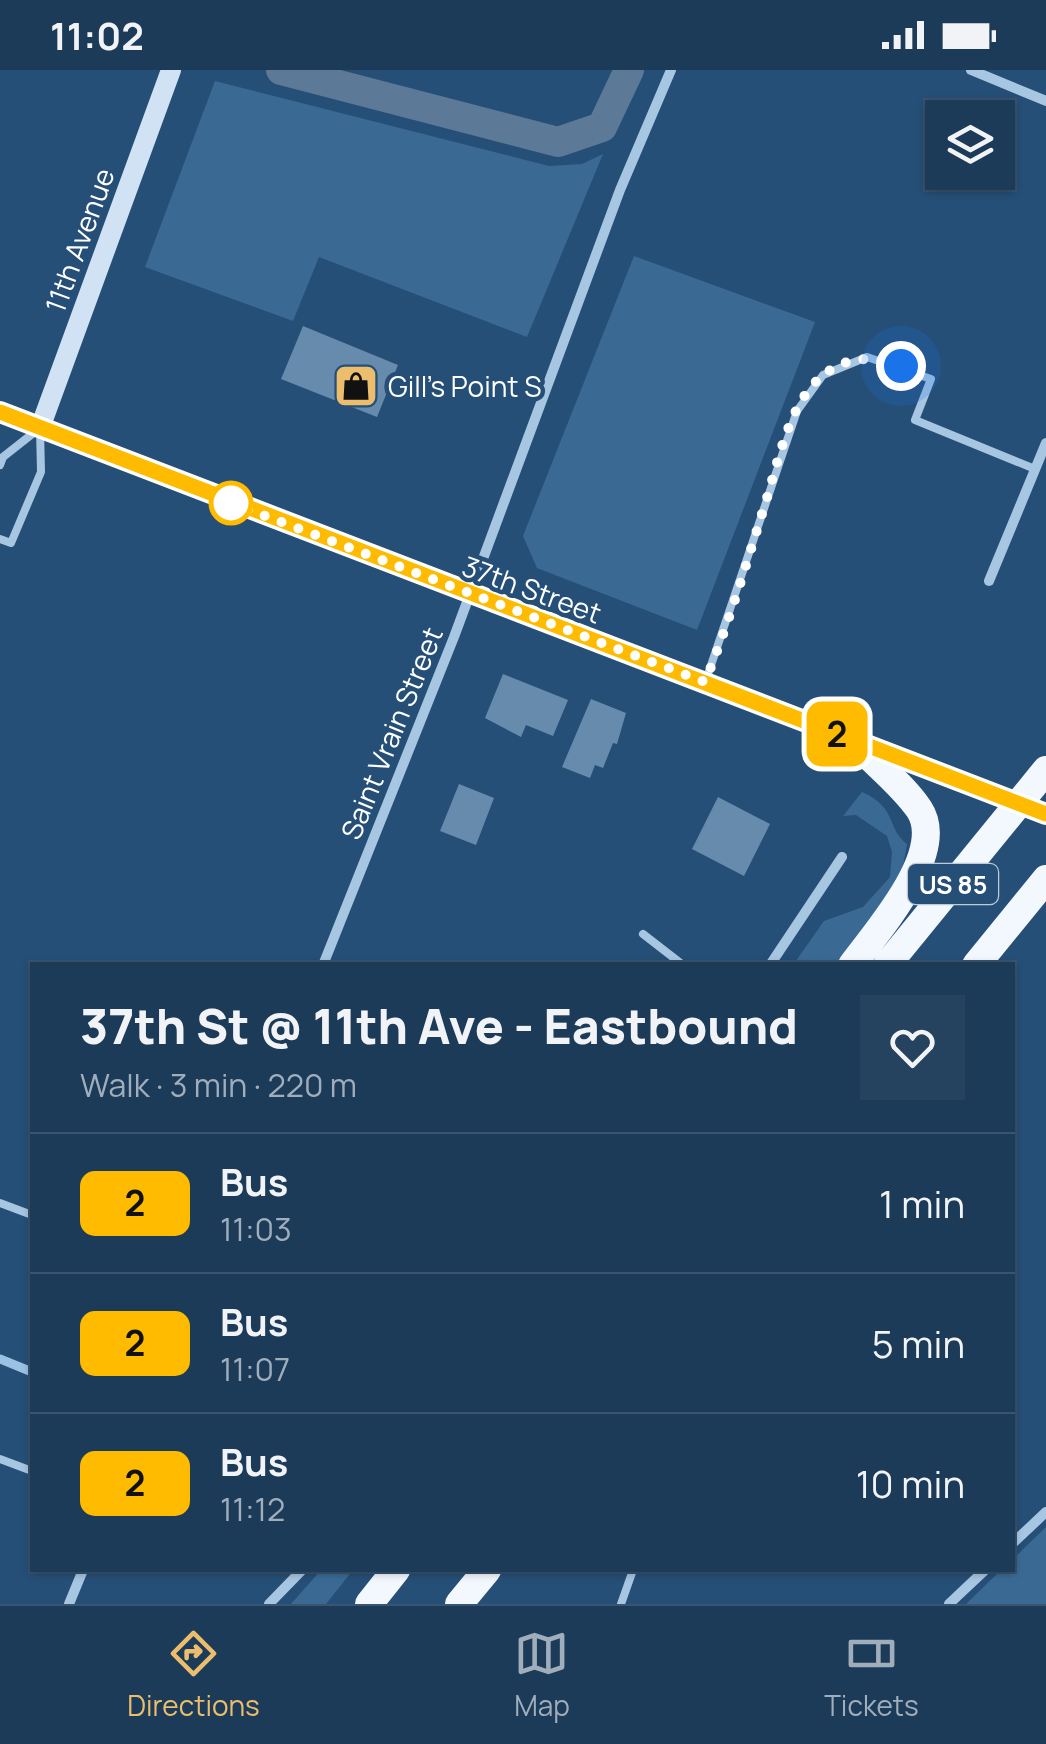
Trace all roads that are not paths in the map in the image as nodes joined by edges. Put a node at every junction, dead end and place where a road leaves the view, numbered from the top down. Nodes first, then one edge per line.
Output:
1 (170, 70) edge
2 (672, 70) edge
3 (971, 70) edge
4 (1046, 100) edge
5 (0, 412) edge
6 (40, 428) junction
7 (1046, 443) edge
8 (0, 465) edge
9 (1035, 469) junction
10 (0, 539) edge
11 (989, 581) dead end
12 (467, 595) junction
13 (705, 682) junction
14 (854, 741) junction
15 (1046, 770) edge
16 (1019, 804) junction
17 (1046, 814) edge
18 (842, 857) dead end
19 (1046, 879) edge
20 (643, 934) dead end
21 (324, 962) edge
22 (679, 962) edge
23 (772, 962) edge
24 (854, 962) edge
25 (889, 962) edge
26 (978, 962) edge
27 (0, 1203) edge
28 (30, 1214) edge
29 (0, 1458) edge
30 (30, 1470) edge
31 (1046, 1512) edge
32 (1015, 1540) edge
33 (81, 1572) edge
34 (300, 1572) edge
35 (394, 1572) edge
36 (484, 1572) edge
37 (632, 1572) edge
38 (983, 1572) edge
39 (69, 1604) edge
40 (269, 1604) edge
41 (369, 1604) edge
42 (459, 1604) edge
43 (621, 1604) edge
44 (949, 1604) edge

1 - 6 main road, 11th Avenue
2 - 12 street, Saint Vrain Street
3 - 4 street
5 - 6 main road, 37th Street
6 - 8 lane
6 - 10 lane
6 - 12 main road, 37th Street
7 - 9 street
9 - 11 street
9 - 13 lane
12 - 13 main road, 37th Street
12 - 21 street, Saint Vrain Street
13 - 14 main road, 37th Street
14 - 16 main road, 37th Street
14 - 24 highway
15 - 16 highway, US 85
16 - 17 main road, 37th Street
16 - 25 highway, US 85
18 - 23 street
19 - 26 highway, US 85
20 - 22 lane
27 - 28 lane
29 - 30 lane
31 - 32 street
33 - 39 street
34 - 40 street
35 - 41 highway
36 - 42 highway
37 - 43 lane
38 - 44 street

